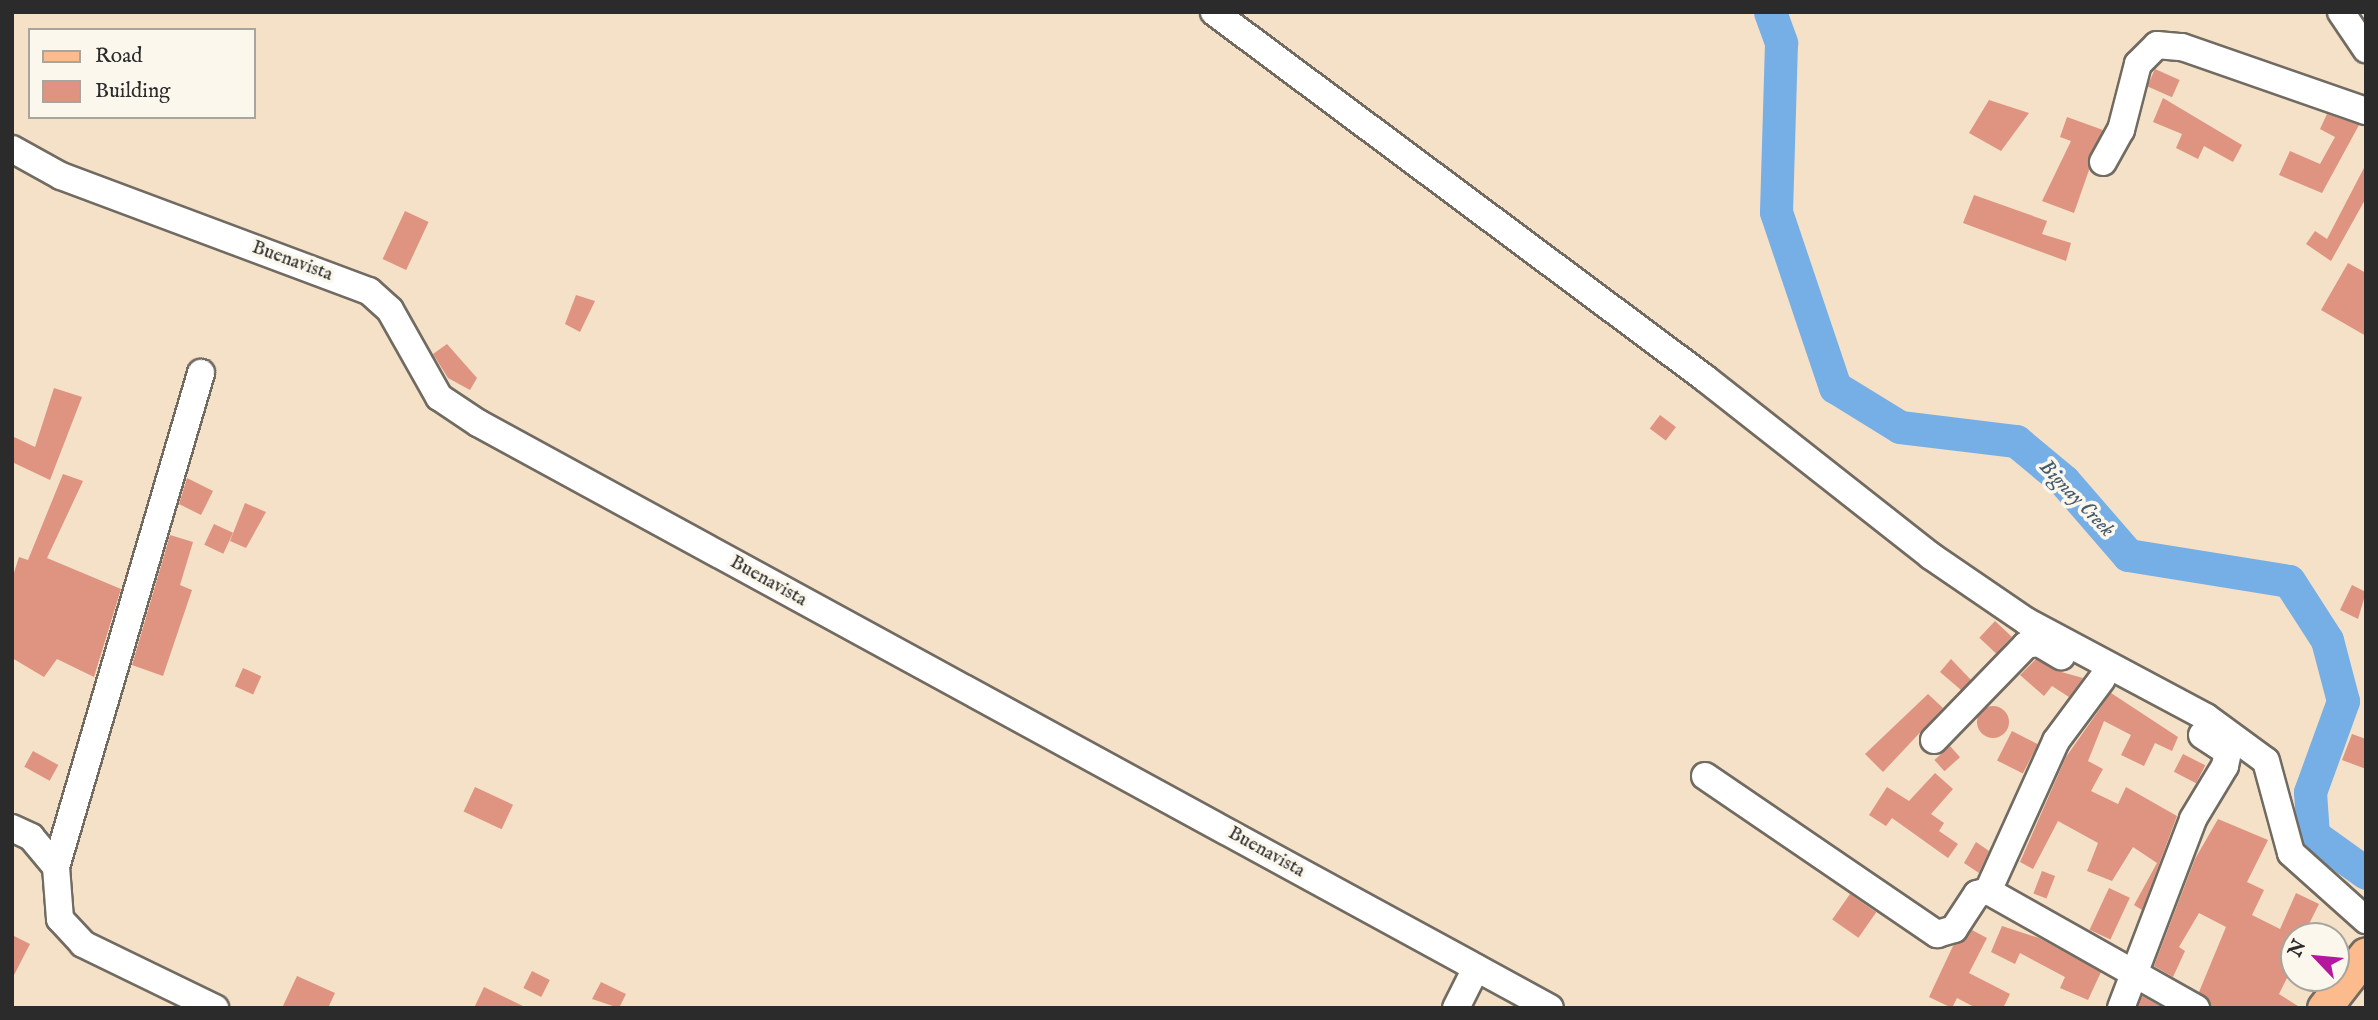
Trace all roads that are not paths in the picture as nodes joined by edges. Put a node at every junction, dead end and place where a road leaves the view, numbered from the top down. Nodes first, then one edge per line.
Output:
1 (1214, 12) edge
2 (2341, 12) edge
3 (2366, 49) edge
4 (2366, 111) edge
5 (12, 149) edge
6 (2103, 162) dead end
7 (201, 373) dead end
8 (2102, 678) junction
9 (1934, 740) dead end
10 (1704, 776) dead end
11 (12, 828) edge
12 (56, 867) junction
13 (1988, 891) junction
14 (2366, 920) edge
15 (2366, 954) edge
16 (1476, 968) junction
17 (2138, 972) junction
18 (215, 1008) edge
19 (1456, 1008) edge
20 (1550, 1008) edge
21 (2121, 1008) edge
22 (2196, 1008) edge
23 (2324, 1008) edge

1 - 14 street
2 - 3 street
4 - 6 street
5 - 16 street, Buenavista
7 - 12 street
8 - 9 street
8 - 13 street
8 - 17 street
10 - 13 street
11 - 12 street
12 - 18 street
13 - 17 street
15 - 23 main road
16 - 19 street
16 - 20 street, Buenavista
17 - 21 street
17 - 22 street

